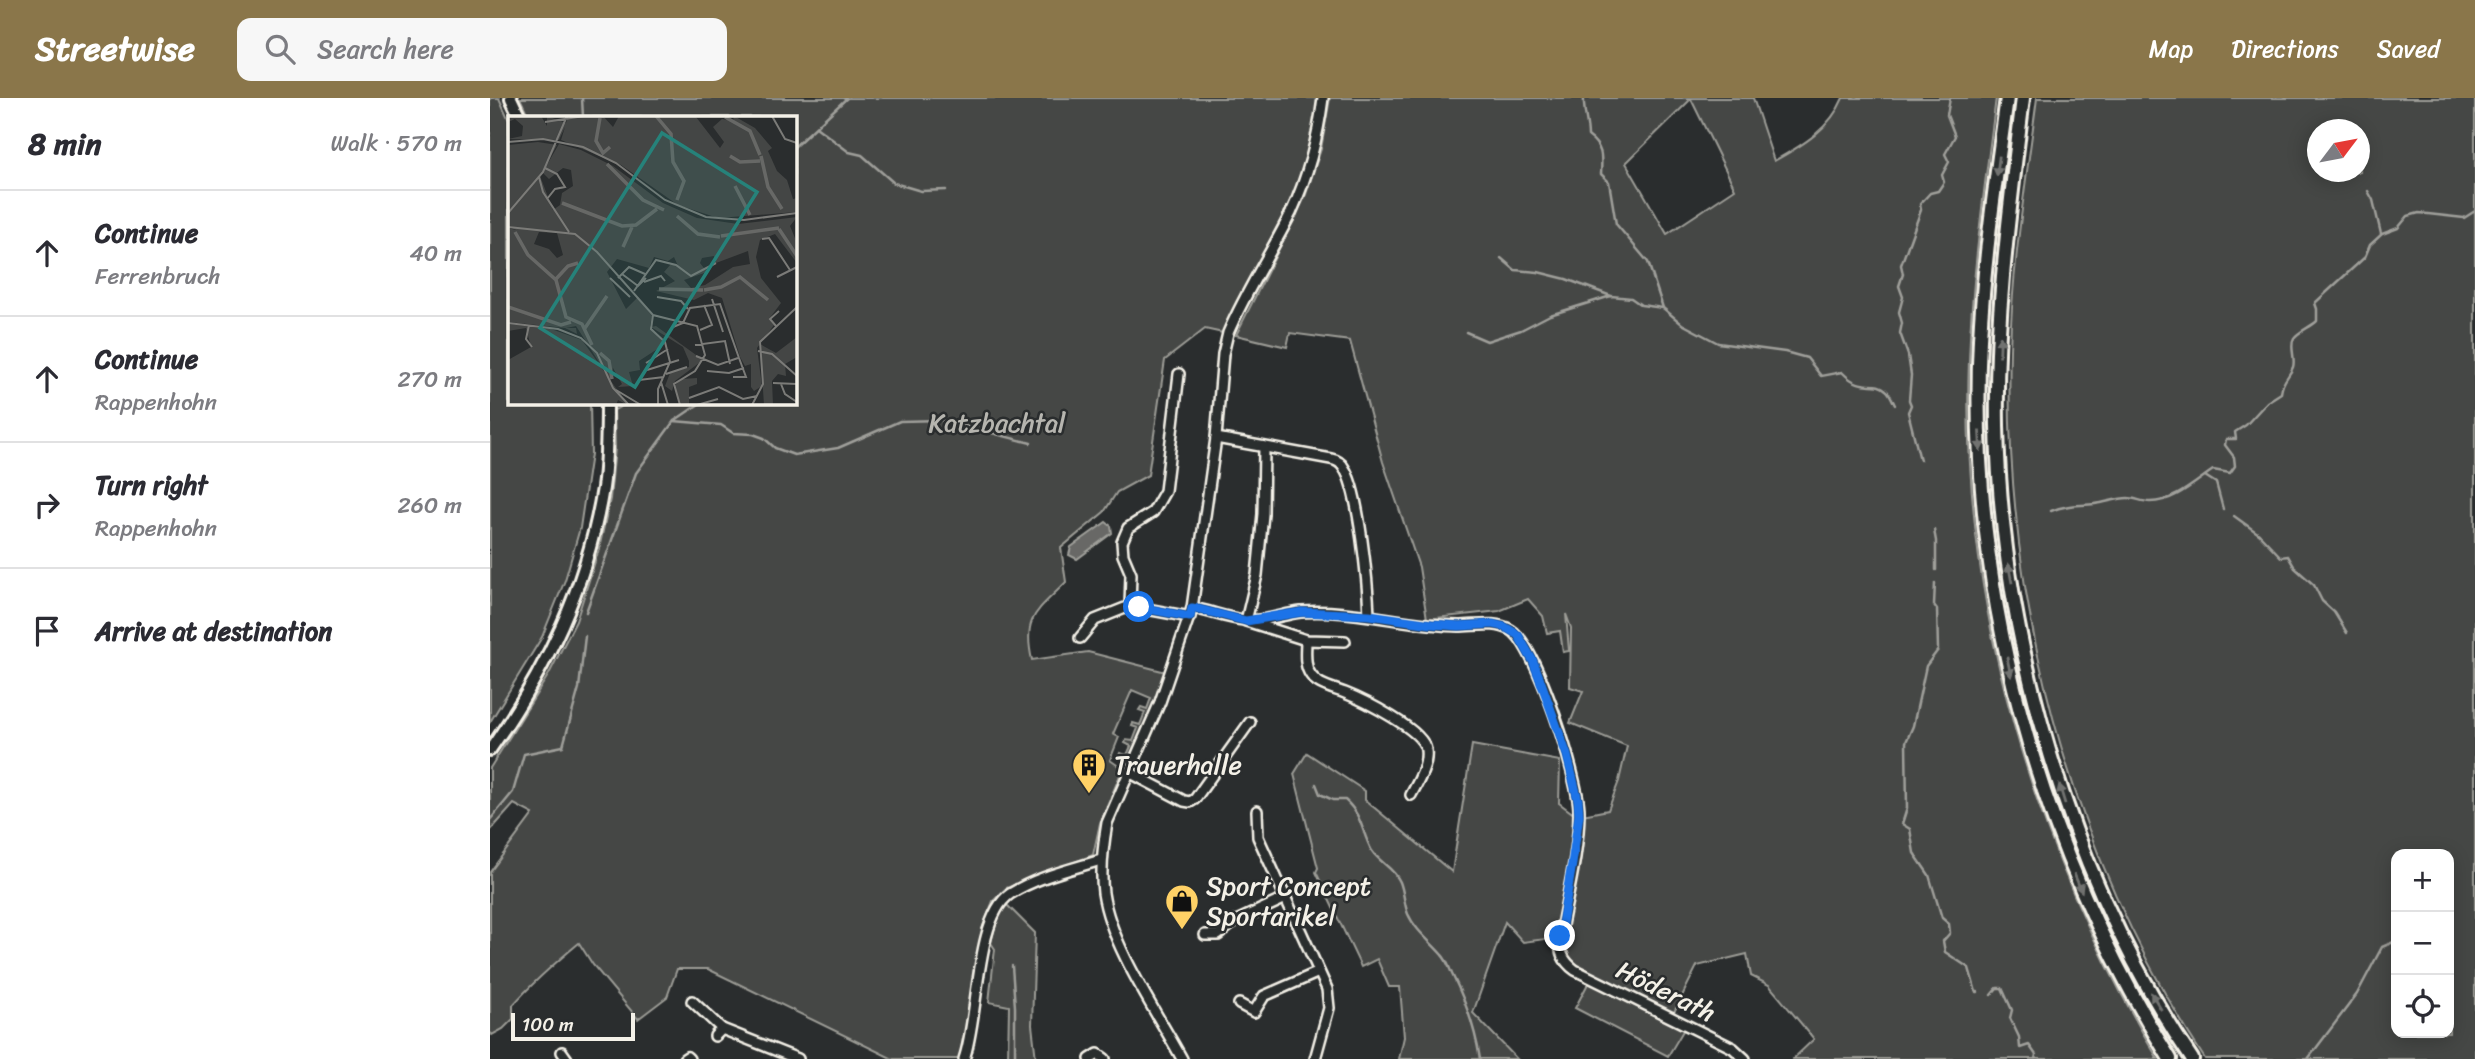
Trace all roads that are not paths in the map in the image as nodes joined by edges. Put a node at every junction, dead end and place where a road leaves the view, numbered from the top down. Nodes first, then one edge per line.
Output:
1 (511, 98) edge
2 (1323, 98) edge
3 (2007, 98) edge
4 (2023, 98) edge
5 (520, 116) edge
6 (1179, 374) dead end
7 (607, 404) edge
8 (1216, 438) junction
9 (1264, 448) junction
10 (1130, 606) junction
11 (1191, 613) junction
12 (1369, 615) junction
13 (1246, 621) junction
14 (1080, 638) dead end
15 (1306, 640) junction
16 (1345, 641) dead end
17 (1250, 722) dead end
18 (490, 750) edge
19 (1129, 772) junction
20 (1411, 795) dead end
21 (1257, 811) dead end
22 (1101, 860) junction
23 (1286, 898) junction
24 (1205, 935) dead end
25 (1319, 972) junction
26 (692, 1001) dead end
27 (1239, 1004) dead end
28 (798, 1059) edge
29 (964, 1059) edge
30 (1090, 1059) edge
31 (1105, 1059) edge
32 (1182, 1059) edge
33 (1315, 1059) edge
34 (1745, 1059) edge
35 (2170, 1059) edge
36 (2192, 1059) edge

1 - 5 main road
2 - 8 street
3 -> 35 highway
36 -> 4 highway
6 - 10 street
7 - 18 main road
8 - 9 street
8 - 11 street
9 - 12 street
9 - 13 street
10 - 11 street
10 - 14 street
11 - 13 street
11 - 19 street
12 - 13 street
12 - 34 street, Höderath
13 - 15 street
15 - 16 street
15 - 20 street
17 - 19 street
19 - 22 street
21 - 23 street
22 - 29 street
22 - 32 street
23 - 24 street
23 - 25 street
25 - 27 street
25 - 33 street
26 - 28 street
30 - 31 street

